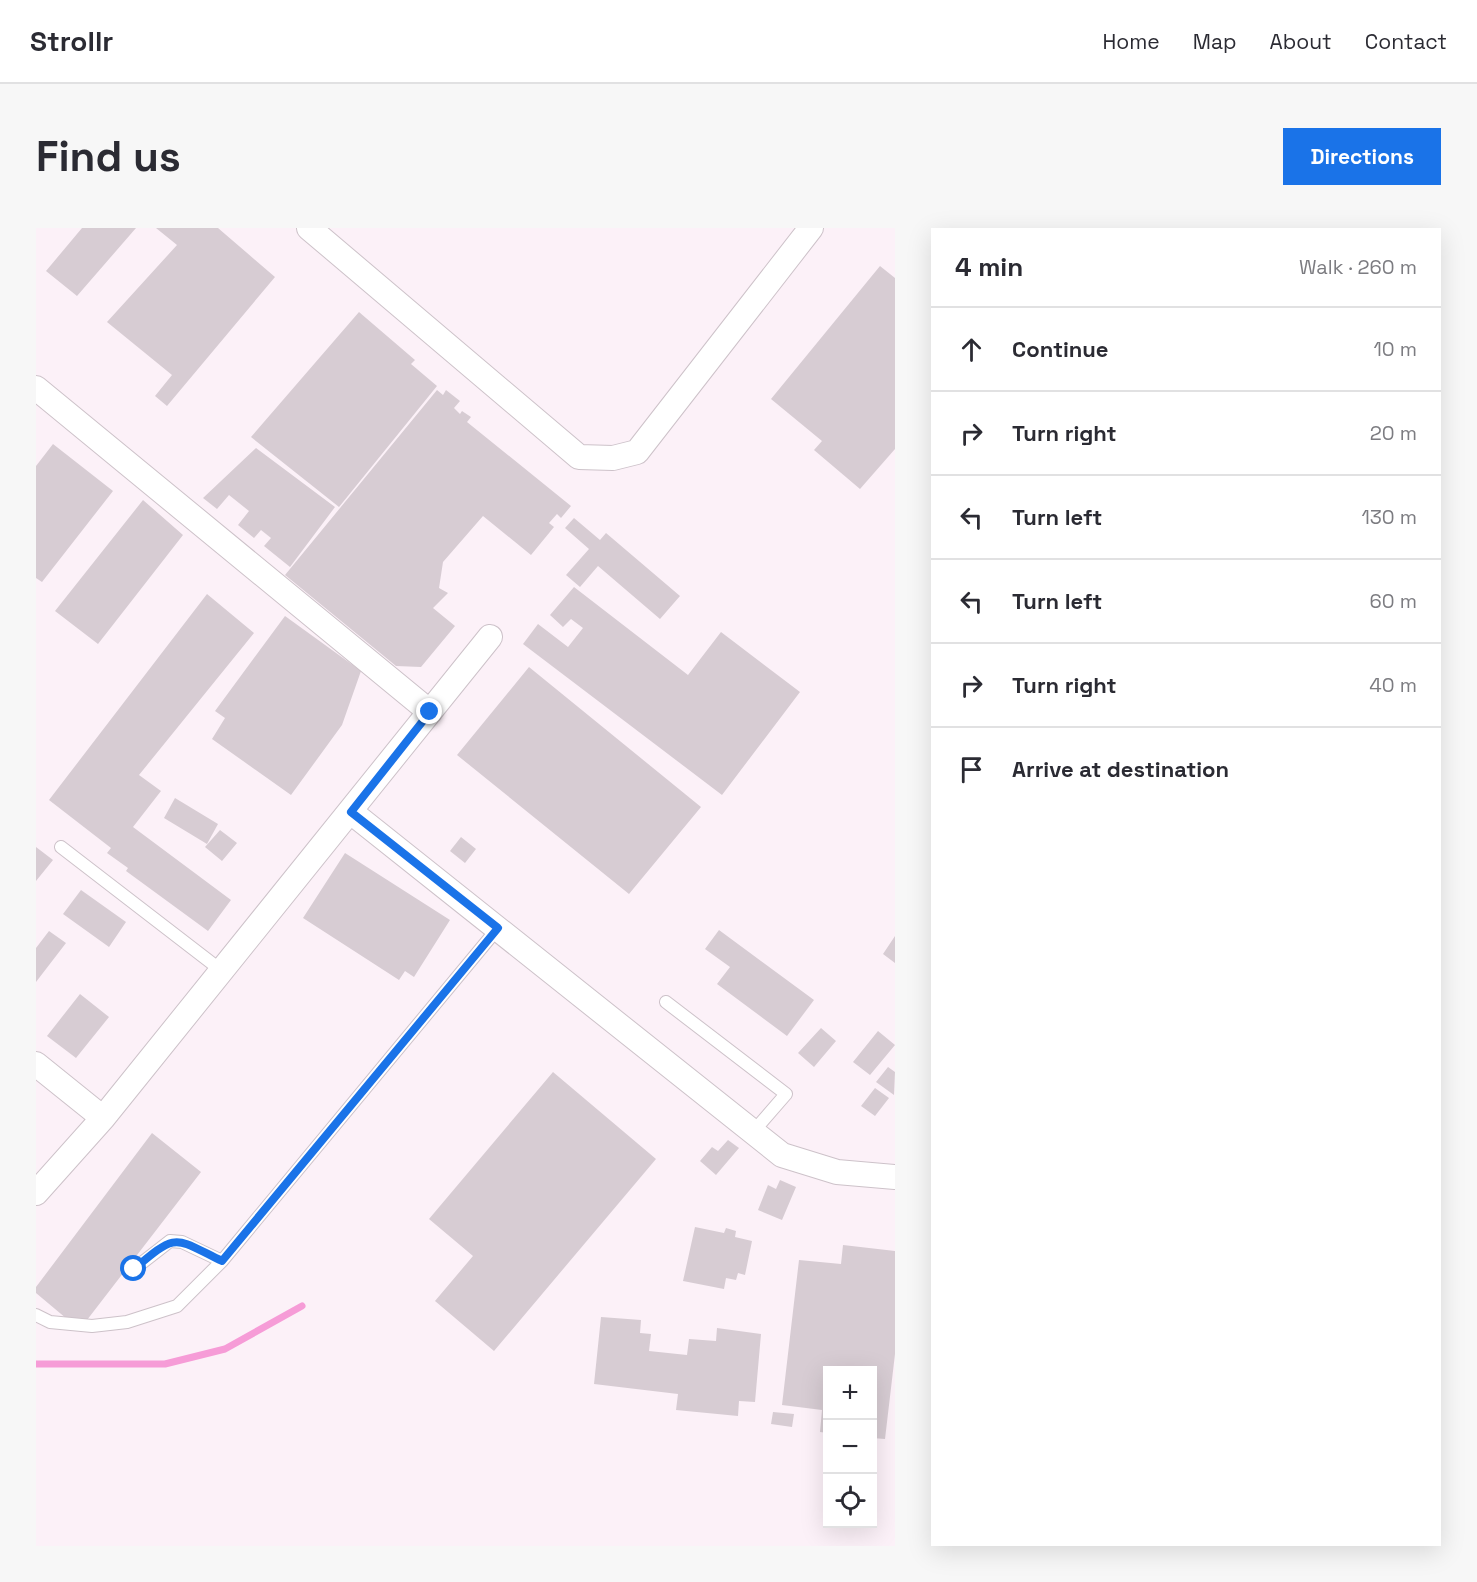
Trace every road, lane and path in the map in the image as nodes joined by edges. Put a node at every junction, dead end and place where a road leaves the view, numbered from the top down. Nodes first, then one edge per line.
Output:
1 (309, 228) edge
2 (811, 228) edge
3 (36, 388) edge
4 (490, 637) dead end
5 (430, 712) junction
6 (351, 812) junction
7 (61, 847) dead end
8 (498, 928) junction
9 (222, 971) junction
10 (666, 1002) dead end
11 (36, 1064) edge
12 (103, 1118) junction
13 (753, 1132) junction
14 (895, 1177) edge
15 (36, 1193) edge
16 (222, 1261) junction
17 (134, 1269) dead end
18 (36, 1315) edge

1 - 2 street
3 - 5 street
4 - 5 street
5 - 6 street
6 - 8 street
6 - 9 street
7 - 9 lane
8 - 13 street
8 - 16 lane
9 - 12 street
10 - 13 lane
11 - 12 street
12 - 15 street
13 - 14 street
16 - 17 lane
16 - 18 lane

